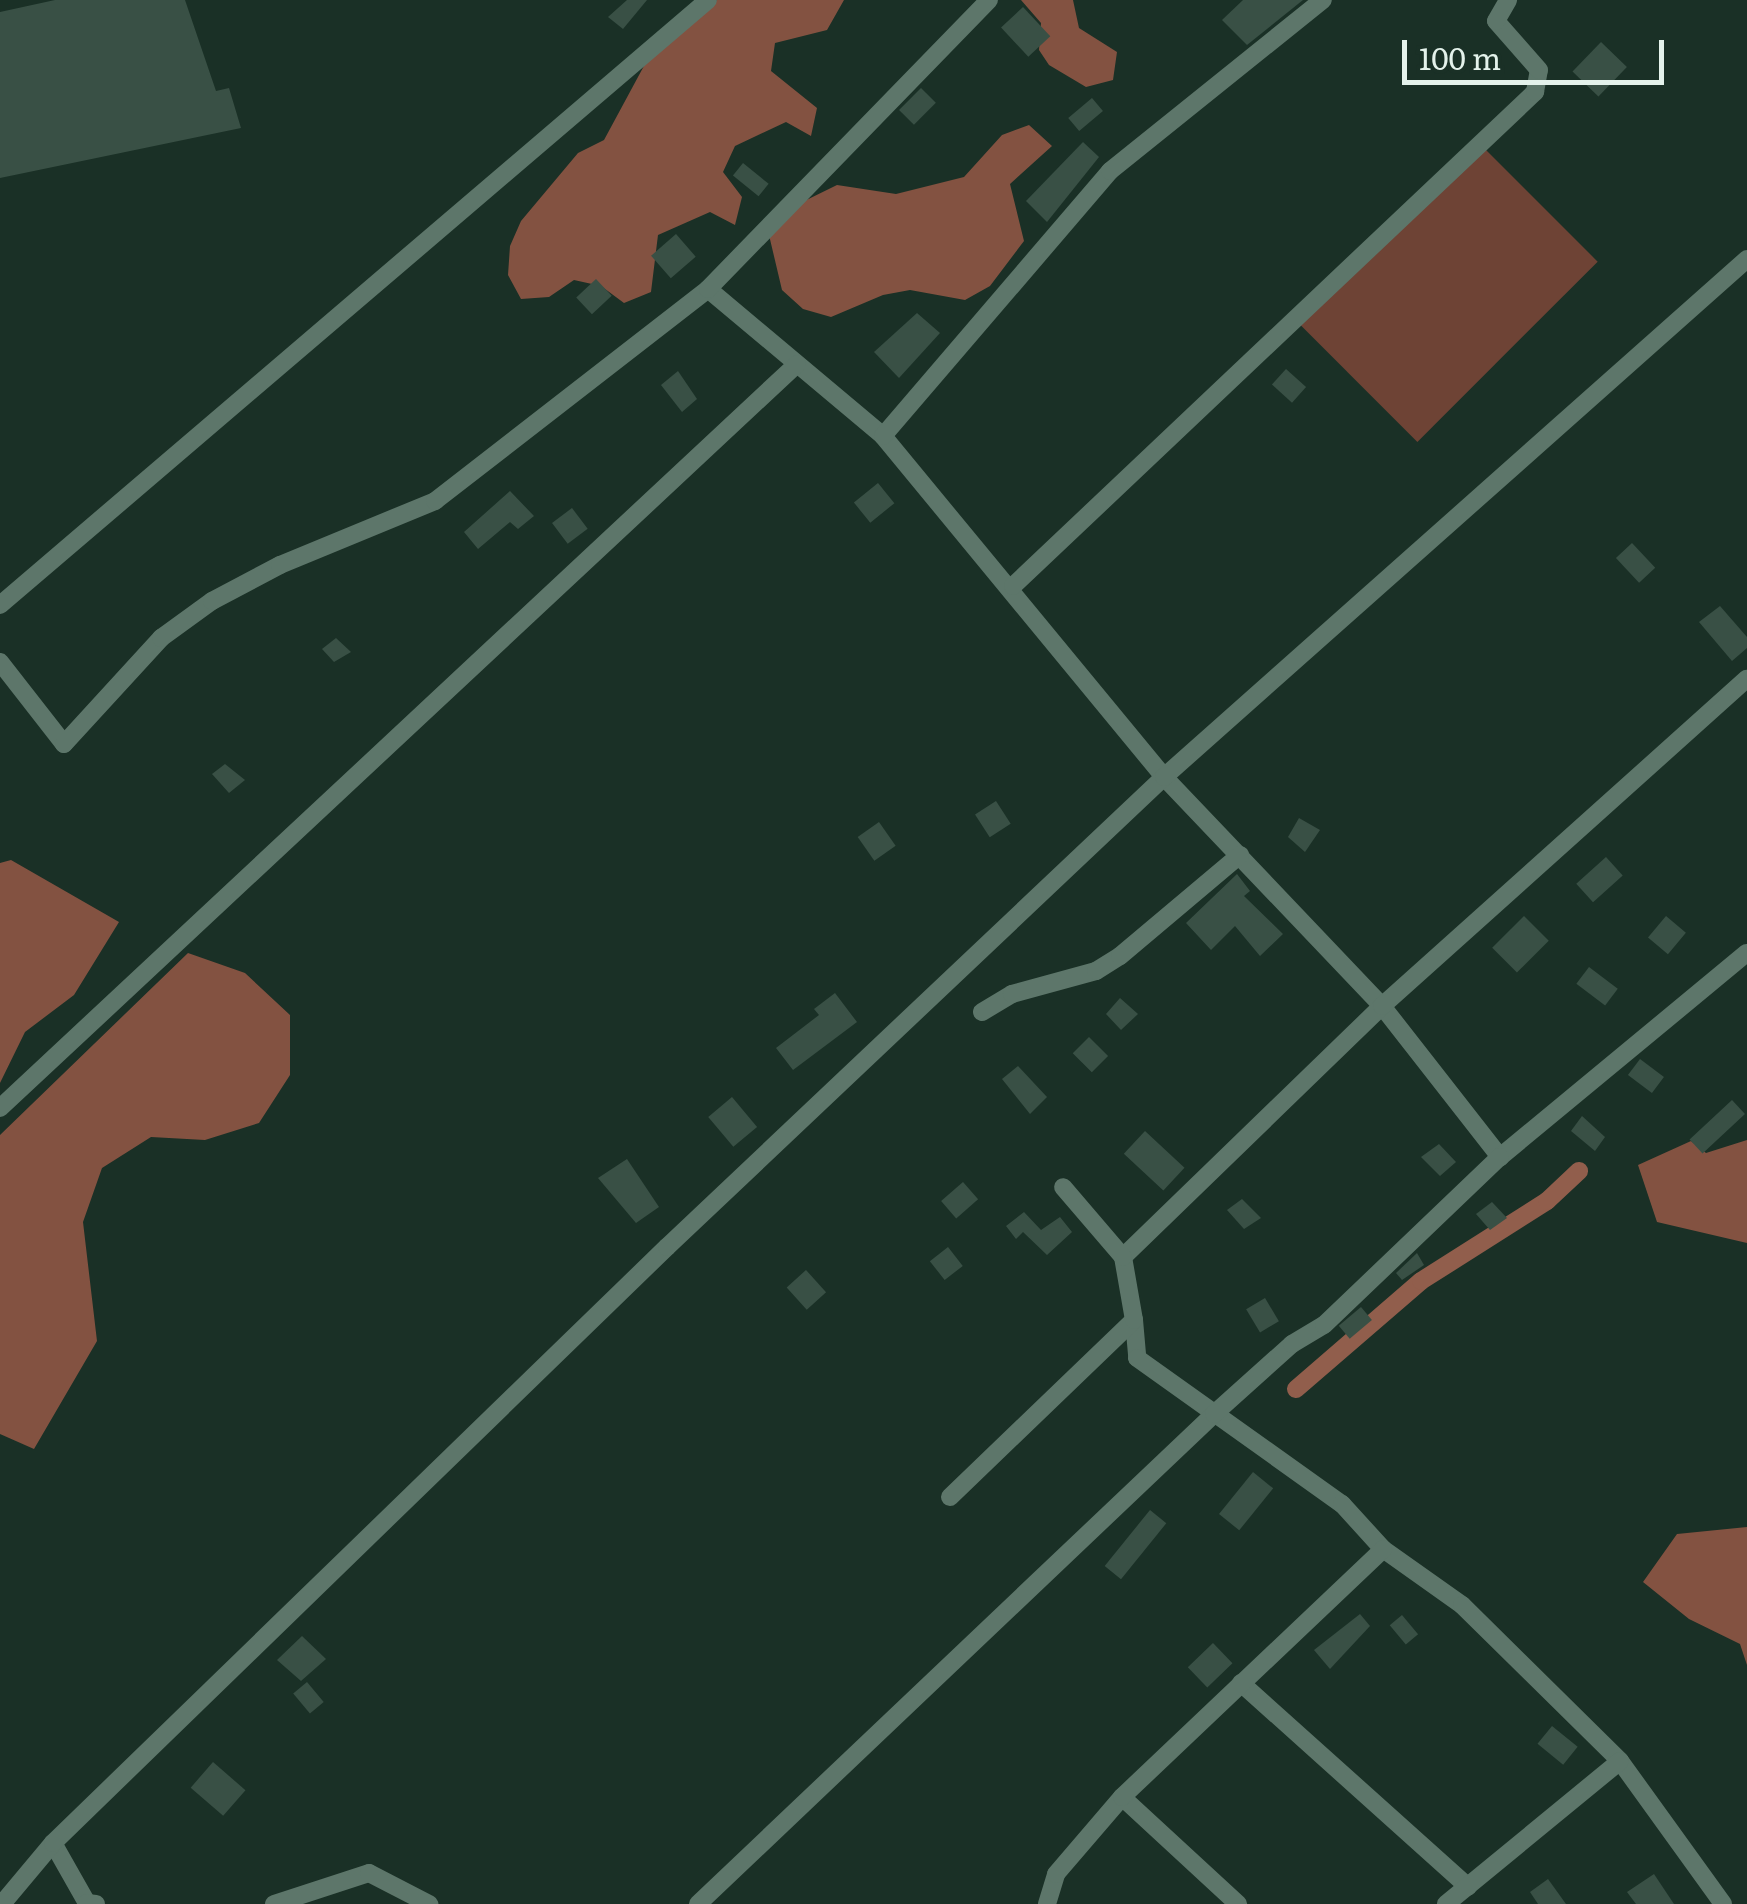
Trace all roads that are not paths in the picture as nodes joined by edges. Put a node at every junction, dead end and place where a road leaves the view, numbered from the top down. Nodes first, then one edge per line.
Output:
1 (708, 0) edge
2 (990, 0) edge
3 (1324, 0) edge
4 (1508, 0) edge
5 (1747, 259) edge
6 (708, 289) junction
7 (797, 364) junction
8 (883, 436) junction
9 (1013, 586) junction
10 (0, 605) edge
11 (0, 662) edge
12 (1747, 679) edge
13 (1164, 776) junction
14 (1240, 855) junction
15 (1747, 954) edge
16 (1382, 1006) junction
17 (982, 1012) dead end
18 (0, 1108) edge
19 (1500, 1156) junction
20 (1063, 1187) dead end
21 (1123, 1257) junction
22 (1134, 1320) junction
23 (1214, 1414) junction
24 (950, 1498) dead end
25 (1383, 1548) junction
26 (1241, 1683) junction
27 (1620, 1762) junction
28 (1122, 1796) junction
29 (53, 1843) junction
30 (1468, 1886) junction
31 (2, 1904) edge
32 (96, 1904) edge
33 (274, 1904) edge
34 (428, 1904) edge
35 (698, 1904) edge
36 (1047, 1904) edge
37 (1238, 1904) edge
38 (1446, 1904) edge
39 (1723, 1904) edge

1 - 10 street
2 - 6 street
3 - 8 street
4 - 9 street
5 - 13 street
6 - 7 street
6 - 11 street
7 - 8 street
7 - 18 street
8 - 9 street
9 - 13 street
12 - 16 street
13 - 14 street
13 - 29 street
14 - 16 street
14 - 17 street
15 - 19 street
16 - 19 street
16 - 21 street
19 - 23 street
20 - 21 street
21 - 22 street
22 - 23 street
22 - 24 street
23 - 25 street
23 - 35 street
25 - 26 street
25 - 27 street
26 - 28 street
26 - 30 street
27 - 30 street
27 - 39 street
28 - 36 street
28 - 37 street
29 - 31 street
29 - 32 street
30 - 38 street
33 - 34 street

